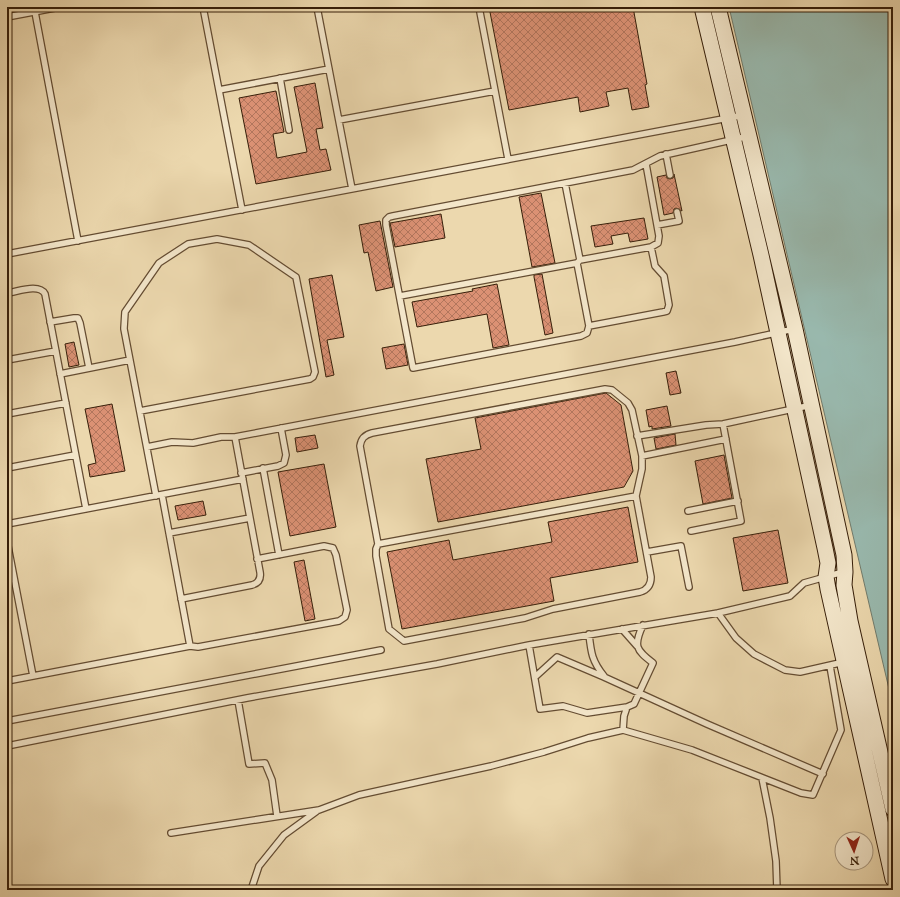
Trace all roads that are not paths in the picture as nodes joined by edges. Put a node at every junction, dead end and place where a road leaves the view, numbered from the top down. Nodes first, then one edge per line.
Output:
1 (60, 7) edge
2 (203, 7) edge
3 (317, 7) edge
4 (479, 7) edge
5 (702, 7) edge
6 (718, 7) edge
7 (35, 12) junction
8 (7, 17) edge
9 (329, 69) junction
10 (280, 78) junction
11 (219, 90) junction
12 (495, 91) junction
13 (744, 114) junction
14 (728, 118) junction
15 (339, 120) junction
16 (289, 130) dead end
17 (749, 136) junction
18 (733, 140) junction
19 (666, 154) junction
20 (508, 159) junction
21 (646, 164) junction
22 (670, 175) dead end
23 (565, 183) junction
24 (352, 189) junction
25 (242, 210) junction
26 (677, 212) dead end
27 (657, 225) junction
28 (78, 241) junction
29 (652, 247) junction
30 (7, 254) edge
31 (578, 262) junction
32 (7, 294) edge
33 (400, 296) junction
34 (50, 322) junction
35 (589, 326) junction
36 (795, 329) junction
37 (777, 333) junction
38 (56, 350) junction
39 (7, 360) edge
40 (130, 360) junction
41 (89, 368) junction
42 (60, 374) junction
43 (66, 403) junction
44 (812, 405) junction
45 (794, 409) junction
46 (140, 411) junction
47 (7, 414) edge
48 (723, 424) junction
49 (281, 428) junction
50 (637, 436) junction
51 (234, 437) junction
52 (726, 439) junction
53 (147, 447) junction
54 (75, 455) junction
55 (642, 456) junction
56 (7, 468) edge
57 (263, 468) junction
58 (241, 473) junction
59 (242, 480) junction
60 (159, 495) junction
61 (636, 496) junction
62 (738, 501) junction
63 (86, 509) junction
64 (688, 511) dead end
65 (250, 518) junction
66 (7, 524) edge
67 (691, 531) dead end
68 (169, 533) junction
69 (7, 541) edge
70 (378, 544) junction
71 (646, 552) junction
72 (280, 554) junction
73 (258, 559) junction
74 (845, 572) junction
75 (826, 577) junction
76 (689, 587) dead end
77 (181, 599) junction
78 (718, 613) junction
79 (643, 625) junction
80 (622, 629) junction
81 (589, 634) junction
82 (529, 645) junction
83 (190, 646) junction
84 (638, 646) junction
85 (381, 650) dead end
86 (844, 662) junction
87 (32, 676) junction
88 (535, 677) junction
89 (604, 677) junction
90 (7, 681) edge
91 (639, 693) junction
92 (238, 700) junction
93 (627, 707) junction
94 (7, 721) edge
95 (622, 730) junction
96 (7, 746) edge
97 (823, 774) junction
98 (762, 778) junction
99 (893, 809) edge
100 (319, 810) junction
101 (277, 816) junction
102 (171, 833) dead end
103 (893, 879) edge
104 (251, 890) edge
105 (777, 890) edge

1 - 7 lane
2 - 11 lane
3 - 9 lane
4 - 12 lane
5 - 14 street
6 - 13 street
7 - 8 lane
7 - 28 lane
9 - 10 lane
9 - 15 lane
10 - 11 lane
10 - 16 lane
11 - 25 lane
12 - 15 lane
12 - 20 lane
13 - 14 lane
13 - 17 street
14 - 18 street
14 - 20 lane
15 - 24 lane
17 - 18 lane
17 - 36 street
18 - 19 lane
18 - 37 street
19 - 21 lane
19 - 22 lane
20 - 24 lane
21 - 23 lane
21 - 27 lane
23 - 31 lane
23 - 33 lane
24 - 25 lane
25 - 28 lane
26 - 27 lane
27 - 29 lane
28 - 30 lane
29 - 31 lane
29 - 35 lane
31 - 33 lane
31 - 35 lane
32 - 34 lane
33 - 35 lane
34 - 38 lane
34 - 41 lane
36 - 37 lane
36 - 44 street
37 - 45 street
37 - 49 lane
38 - 39 lane
38 - 42 lane
40 - 41 lane
40 - 46 lane
40 - 46 lane
41 - 42 lane
42 - 43 lane
43 - 47 lane
43 - 54 lane
44 - 45 lane
44 - 74 street
45 - 48 lane
45 - 75 street
46 - 53 lane
48 - 50 lane
48 - 52 lane
49 - 51 lane
49 - 57 lane
50 - 55 lane
50 - 70 lane
51 - 53 lane
51 - 58 lane
52 - 55 lane
52 - 62 lane
53 - 60 lane
54 - 56 lane
54 - 63 lane
55 - 61 lane
57 - 58 lane
57 - 72 lane
58 - 59 lane
59 - 60 lane
59 - 65 lane
60 - 63 lane
60 - 68 lane
61 - 70 lane
61 - 71 lane
62 - 64 lane
62 - 67 lane
63 - 66 lane
65 - 68 lane
65 - 73 lane
68 - 77 lane
69 - 87 lane
70 - 71 lane
71 - 76 lane
72 - 73 lane
72 - 83 lane
73 - 77 lane
74 - 75 lane
74 - 86 street
75 - 78 lane
75 - 86 street
77 - 83 lane
78 - 79 lane
78 - 86 lane
79 - 80 lane
79 - 84 lane
80 - 81 lane
80 - 84 lane
81 - 82 lane
81 - 89 lane
82 - 88 lane
82 - 92 lane
83 - 87 lane
84 - 91 lane
85 - 94 lane
86 - 97 lane
86 - 99 street
86 - 103 street
87 - 90 lane
88 - 89 lane
88 - 93 lane
89 - 91 lane
91 - 93 lane
91 - 97 lane
92 - 96 lane
92 - 101 lane
93 - 95 lane
95 - 98 lane
95 - 100 lane
97 - 98 lane
98 - 105 lane
100 - 101 lane
100 - 104 lane
101 - 102 lane

